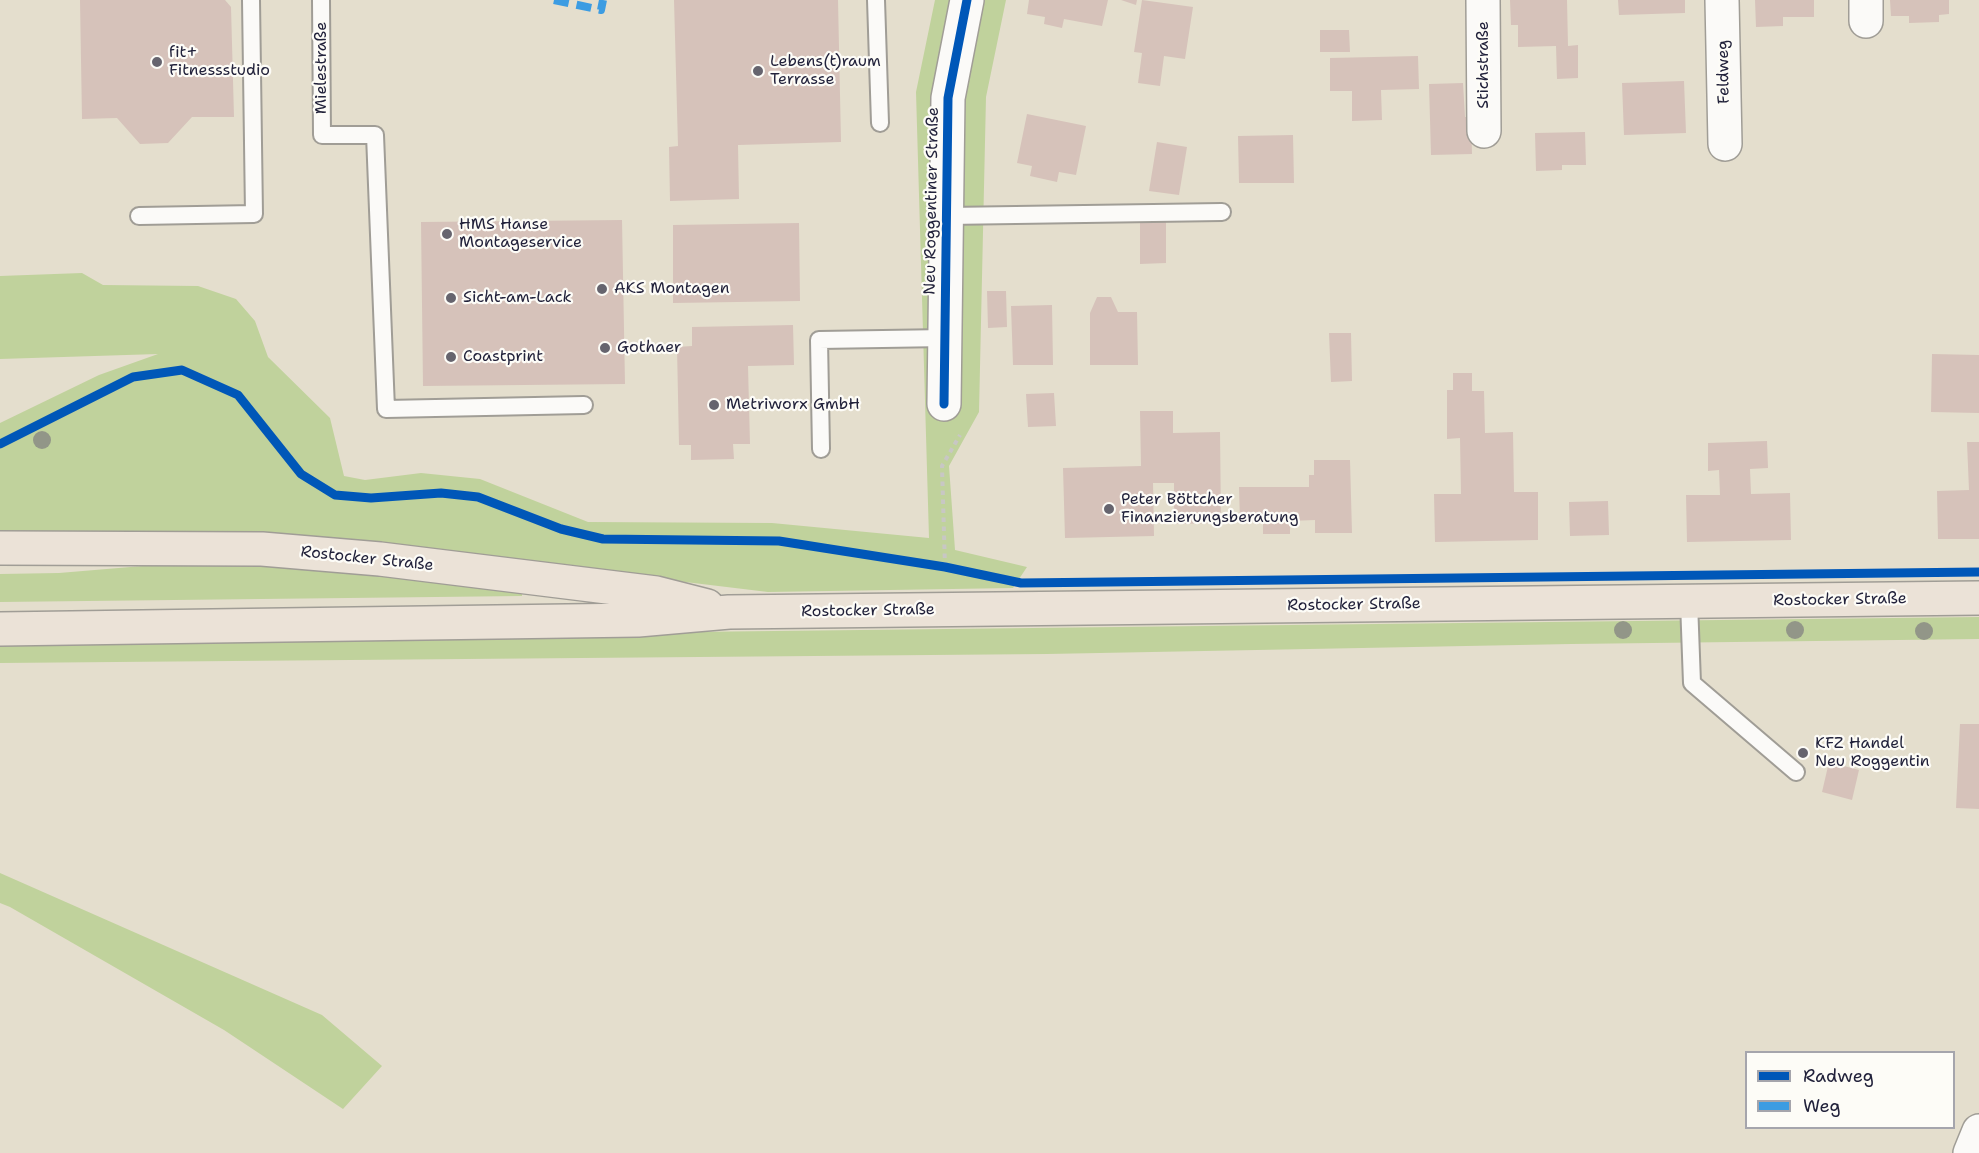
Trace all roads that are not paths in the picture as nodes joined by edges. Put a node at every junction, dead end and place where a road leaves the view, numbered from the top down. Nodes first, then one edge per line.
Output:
1 (251, 0) edge
2 (321, 0) edge
3 (876, 0) edge
4 (967, 0) edge
5 (1483, 0) edge
6 (1722, 0) edge
7 (880, 123) dead end
8 (1484, 131) dead end
9 (1725, 144) dead end
10 (1222, 212) dead end
11 (139, 216) dead end
12 (947, 216) junction
13 (946, 338) junction
14 (944, 404) dead end
15 (584, 405) dead end
16 (821, 449) dead end
17 (0, 548) edge
18 (1979, 598) edge
19 (1689, 602) junction
20 (729, 612) junction
21 (0, 628) edge
22 (1796, 772) dead end
23 (1979, 1131) edge
24 (1970, 1153) edge

1 - 11 lane
2 - 15 lane, Mielestraße
3 - 7 lane
4 - 12 street, Neu Roggentiner Straße
5 - 8 street, Stichstraße
6 - 9 street, Feldweg
10 - 12 lane
12 - 13 street, Neu Roggentiner Straße
13 - 14 street, Neu Roggentiner Straße
13 - 16 lane
17 - 20 main road, Rostocker Straße
18 - 19 main road, Rostocker Straße
19 - 20 main road, Rostocker Straße
19 - 22 lane
20 - 21 main road, Rostocker Straße
23 - 24 street

